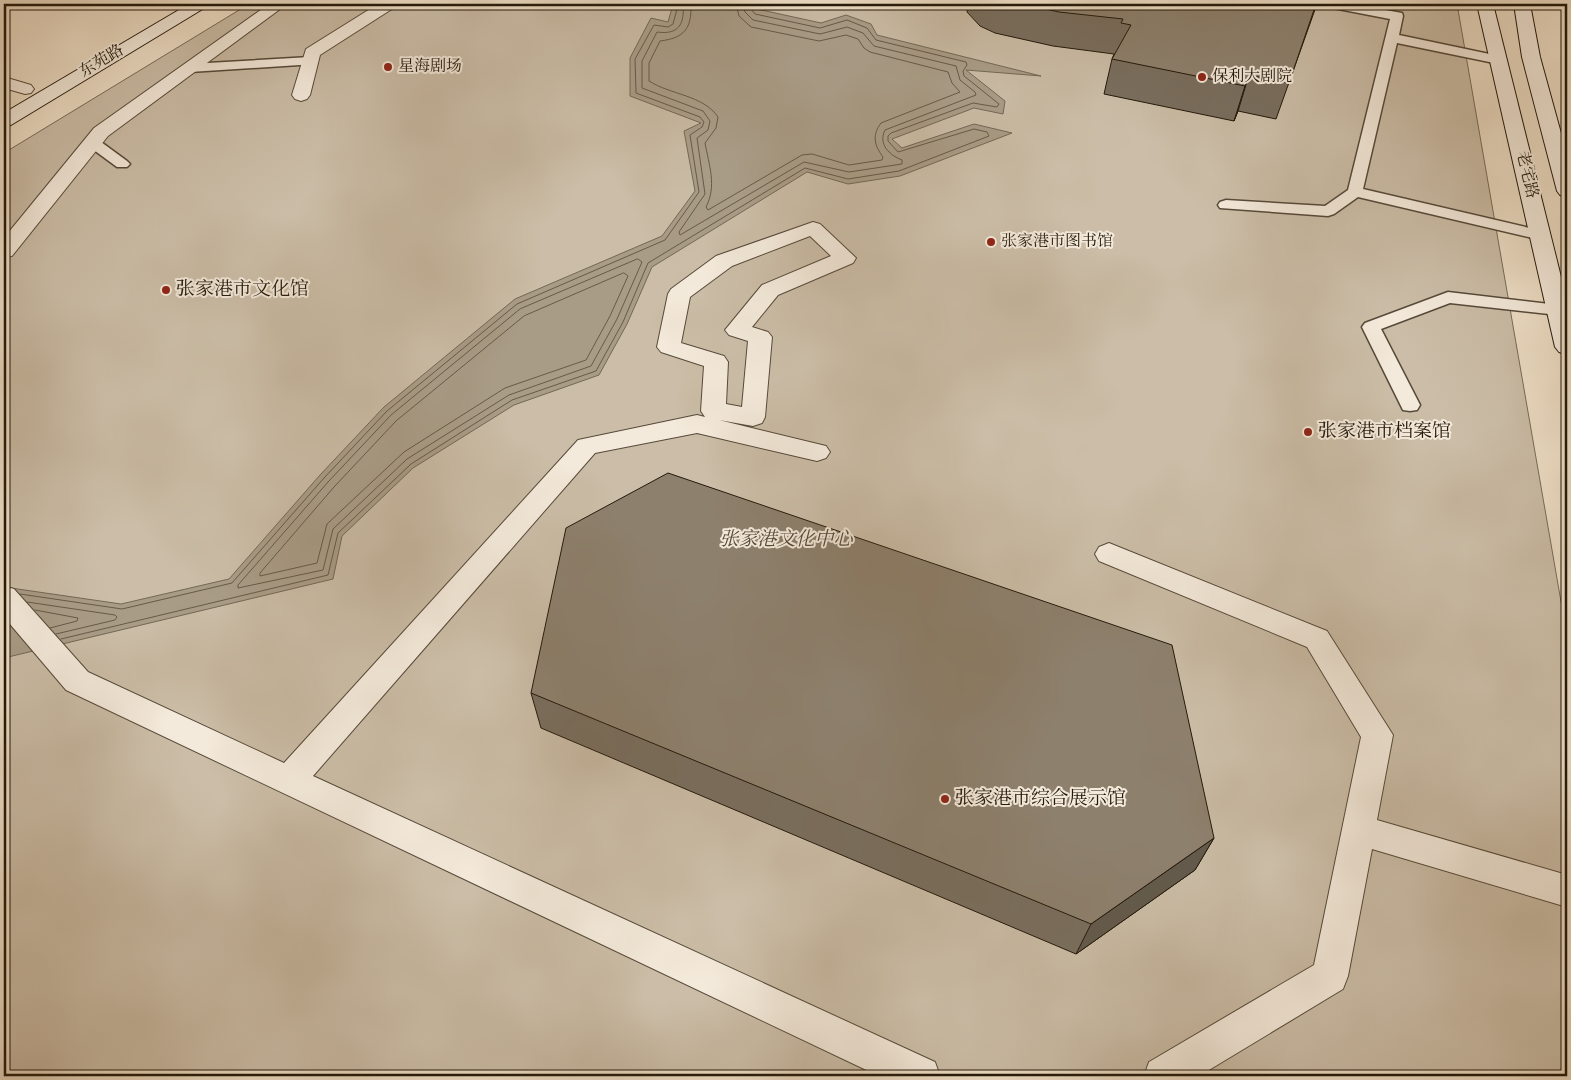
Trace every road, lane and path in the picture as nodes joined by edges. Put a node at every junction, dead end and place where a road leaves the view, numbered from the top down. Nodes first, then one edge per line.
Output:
1 (172, 4) edge
2 (200, 4) edge
3 (279, 4) edge
4 (389, 4) edge
5 (1333, 4) edge
6 (1485, 4) edge
7 (1522, 4) edge
8 (1392, 38) junction
9 (1499, 60) junction
10 (310, 61) junction
11 (190, 68) junction
12 (4, 82) edge
13 (25, 89) junction
14 (301, 95) dead end
15 (4, 102) edge
16 (4, 121) edge
17 (92, 142) junction
18 (122, 164) dead end
19 (1567, 191) edge
20 (1355, 192) junction
21 (1226, 205) dead end
22 (1541, 235) junction
23 (4, 251) edge
24 (679, 294) joint
25 (1558, 310) junction
26 (1567, 347) edge
27 (1410, 405) dead end
28 (817, 452) dead end
29 (1109, 554) dead end
30 (4, 597) edge
31 (290, 780) junction
32 (1358, 830) junction
33 (1567, 891) edge
34 (921, 1076) edge
35 (1163, 1076) edge

1 - 13 street, 东苑路
2 - 16 street, 东苑路
3 - 11 street
4 - 10 street
5 - 8 lane
6 - 9 street, 老宅路
7 - 19 street, 老宅路
8 - 9 lane
8 - 20 lane
9 - 22 street, 老宅路
10 - 11 lane
10 - 14 street
11 - 17 street
12 - 13 street
13 - 15 street, 东苑路
17 - 18 lane
17 - 23 street
20 - 21 lane
20 - 22 lane
22 - 25 street, 老宅路
24 - 24 street
25 - 26 street, 老宅路
25 - 27 lane
28 - 31 street
29 - 32 street
30 - 31 street
31 - 34 street
32 - 33 street
32 - 35 street

